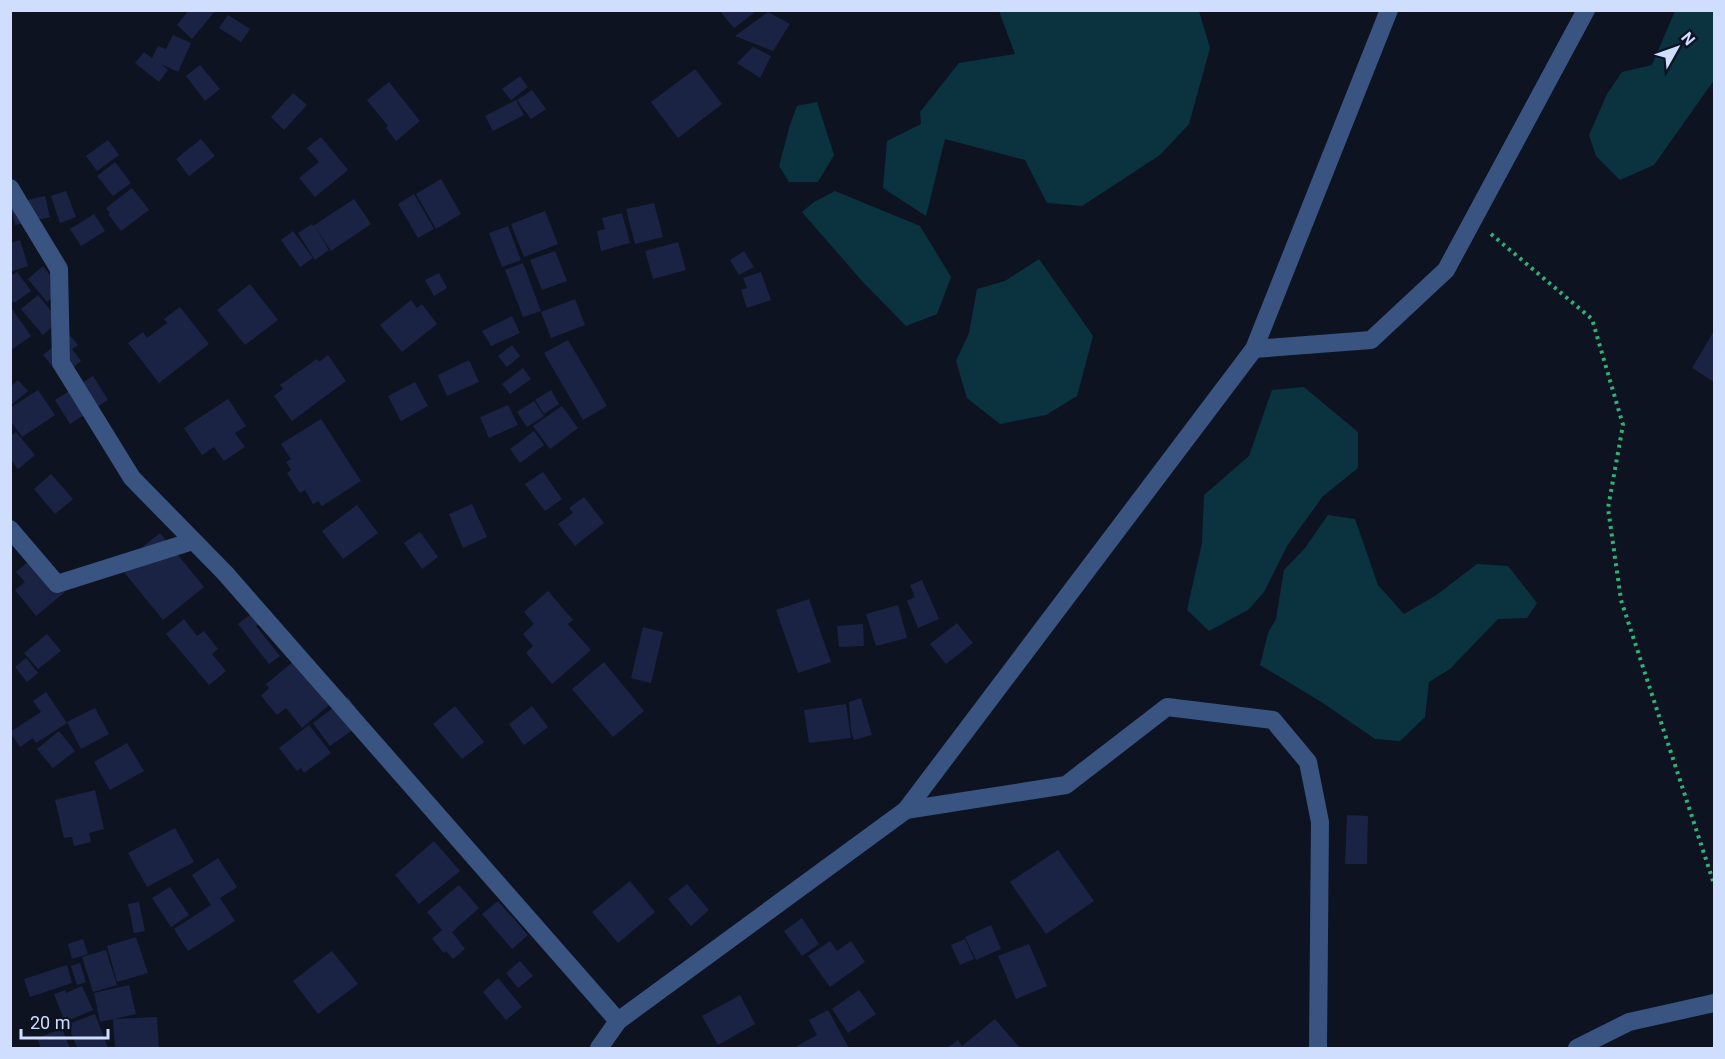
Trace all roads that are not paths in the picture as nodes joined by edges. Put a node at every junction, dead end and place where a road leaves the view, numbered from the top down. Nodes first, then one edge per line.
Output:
1 (1389, 10) edge
2 (1586, 10) edge
3 (10, 188) edge
4 (1254, 349) junction
5 (10, 529) edge
6 (193, 541) junction
7 (906, 810) junction
8 (1714, 1003) edge
9 (618, 1021) junction
10 (599, 1048) edge
11 (1318, 1048) edge
12 (1577, 1048) edge

1 - 4 street
2 - 4 street
3 - 6 street
4 - 7 street
5 - 6 street
6 - 9 street
7 - 9 street
7 - 11 street
8 - 12 street
9 - 10 street

